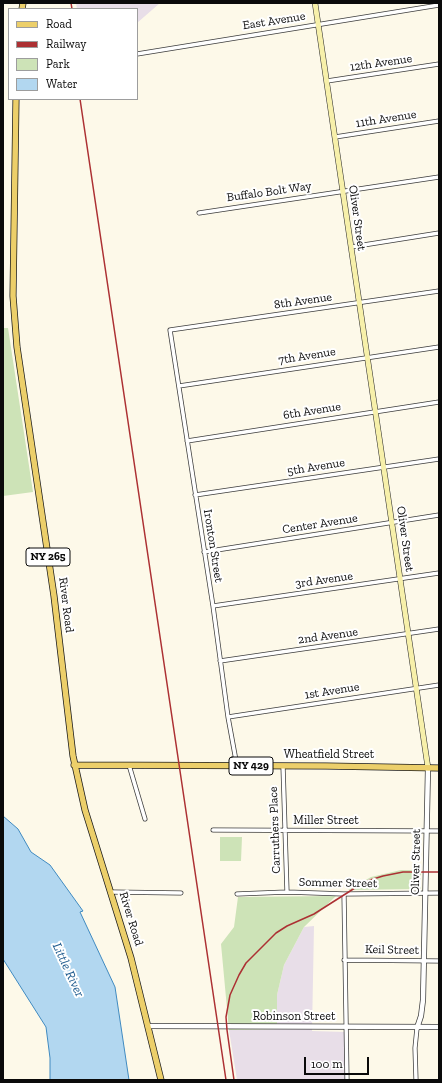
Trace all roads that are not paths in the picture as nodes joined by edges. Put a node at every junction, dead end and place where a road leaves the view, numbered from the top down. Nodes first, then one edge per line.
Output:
1 (315, 3) edge
2 (439, 5) edge
3 (318, 24) junction
4 (138, 54) edge
5 (439, 64) edge
6 (327, 81) junction
7 (16, 100) edge
8 (439, 121) edge
9 (335, 137) junction
10 (439, 177) edge
11 (342, 191) junction
12 (199, 213) dead end
13 (439, 233) edge
14 (351, 247) junction
15 (439, 291) edge
16 (359, 303) junction
17 (170, 330) joint
18 (439, 346) edge
19 (368, 357) junction
20 (179, 386) junction
21 (439, 402) edge
22 (375, 412) junction
23 (187, 441) junction
24 (439, 459) edge
25 (384, 466) junction
26 (196, 495) junction
27 (439, 515) edge
28 (392, 523) junction
29 (204, 552) junction
30 (439, 573) edge
31 (400, 579) junction
32 (213, 606) junction
33 (439, 629) edge
34 (409, 634) junction
35 (220, 661) junction
36 (439, 685) edge
37 (417, 688) junction
38 (228, 717) junction
39 (74, 765) junction
40 (129, 765) junction
41 (237, 766) junction
42 (283, 766) junction
43 (428, 768) junction
44 (439, 768) edge
45 (145, 820) dead end
46 (214, 830) dead end
47 (285, 831) junction
48 (427, 831) junction
49 (439, 831) edge
50 (111, 892) junction
51 (286, 892) junction
52 (181, 893) dead end
53 (426, 893) junction
54 (439, 893) edge
55 (237, 894) dead end
56 (344, 894) junction
57 (344, 960) junction
58 (425, 961) junction
59 (439, 961) edge
60 (148, 1026) junction
61 (346, 1027) junction
62 (439, 1027) edge
63 (417, 1028) junction
64 (161, 1080) edge
65 (347, 1080) edge
66 (416, 1080) edge

1 - 3 main road, Oliver Street
2 - 3 street, East Avenue
3 - 4 street, East Avenue
3 - 6 main road, Oliver Street
5 - 6 street, 12th Avenue
6 - 9 main road, Oliver Street
7 - 39 main road, River Road / NY 265
8 - 9 street, 11th Avenue
9 - 11 main road, Oliver Street
10 - 11 street, Buffalo Bolt Way
11 - 12 street, Buffalo Bolt Way
11 - 14 main road, Oliver Street
13 - 14 street
14 - 16 main road, Oliver Street
15 - 16 street, 8th Avenue
16 - 17 street, 8th Avenue
16 - 19 main road, Oliver Street
17 - 20 street, Ironton Street
18 - 19 street, 7th Avenue
19 - 20 street, 7th Avenue
19 - 22 main road, Oliver Street
20 - 23 street, Ironton Street
21 - 22 street, 6th Avenue
22 - 23 street, 6th Avenue
22 - 25 main road, Oliver Street
23 - 26 street, Ironton Street
24 - 25 street, 5th Avenue
25 - 26 street, 5th Avenue
25 - 28 main road, Oliver Street
26 - 29 street, Ironton Street
27 - 28 street, Center Avenue
28 - 29 street, Center Avenue
28 - 31 main road, Oliver Street
29 - 32 street, Ironton Street
30 - 31 street, 3rd Avenue
31 - 32 street, 3rd Avenue
31 - 34 main road, Oliver Street
32 - 35 street, Ironton Street
33 - 34 street, 2nd Avenue
34 - 35 street, 2nd Avenue
34 - 37 main road, Oliver Street
35 - 38 street, Ironton Street
36 - 37 street, 1st Avenue
37 - 38 street, 1st Avenue
37 - 43 main road, Oliver Street
38 - 41 street, Ironton Street
39 - 40 main road, Wheatfield Street / NY 429
39 - 50 main road, River Road / NY 265
40 - 41 main road, Wheatfield Street / NY 429
40 - 45 street
41 - 42 main road, Wheatfield Street / NY 429
42 - 43 main road, Wheatfield Street / NY 429
42 - 47 street, Carruthers Place
43 - 44 main road, Wheatfield Street
43 - 48 street, Oliver Street
46 - 47 street, Miller Street
47 - 48 street, Miller Street
47 - 51 street, Carruthers Place
48 - 49 street, Miller Street
48 - 53 street, Oliver Street
50 - 52 street
50 - 60 main road, River Road / NY 265
51 - 55 street, Sommer Street
51 - 56 street, Sommer Street
53 - 54 street, Sommer Street
53 - 56 street, Sommer Street
53 - 58 street, Oliver Street
56 - 57 street
57 - 58 street, Keil Street
57 - 61 street
58 - 59 street, Keil Street
58 - 63 street, Oliver Street
60 - 61 street, Robinson Street
60 - 64 main road, River Road / NY 265
61 - 63 street, Robinson Street
61 - 65 street
62 - 63 street, Robinson Street
63 - 66 street, Oliver Street

